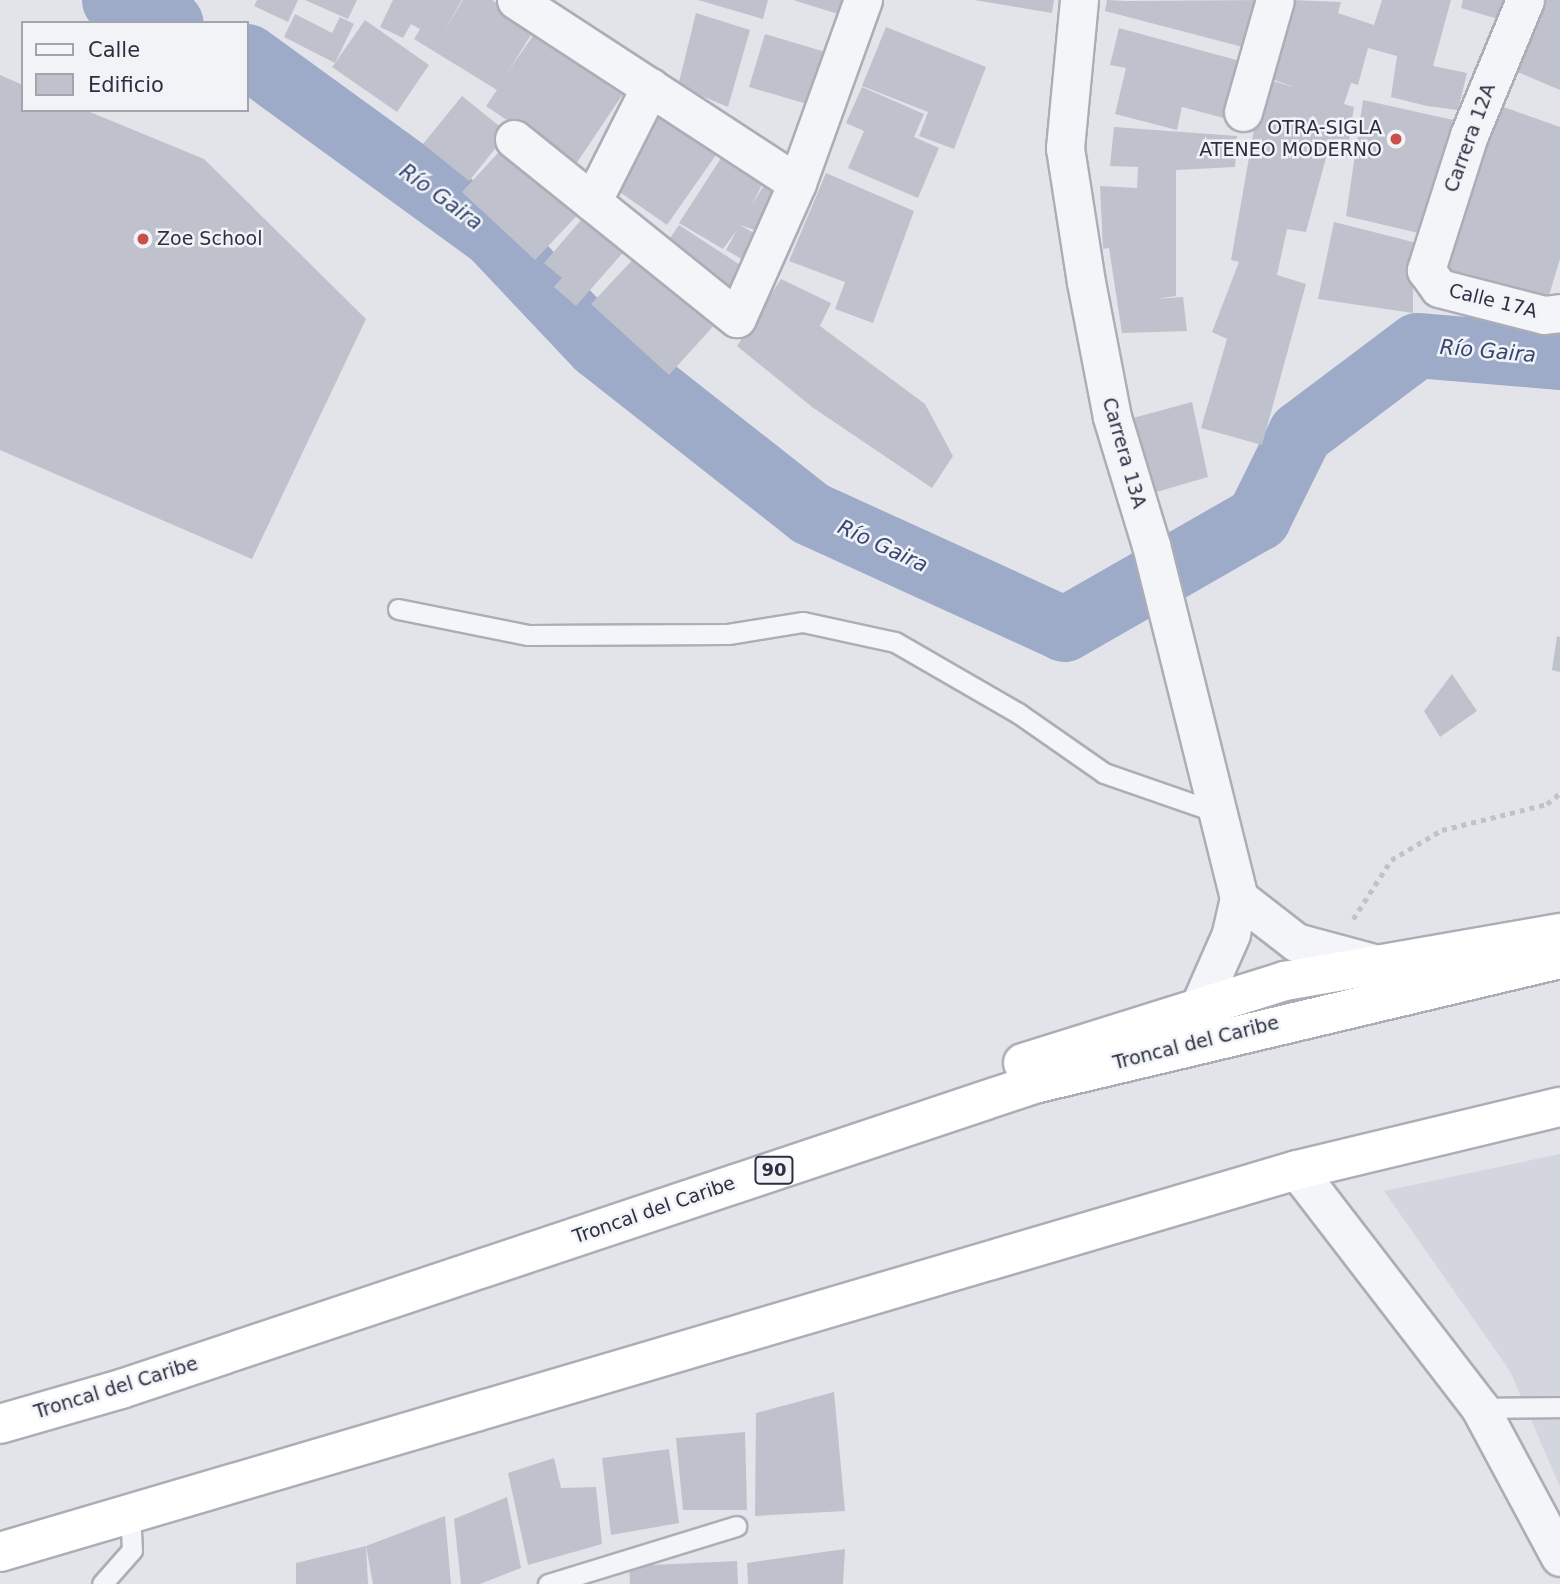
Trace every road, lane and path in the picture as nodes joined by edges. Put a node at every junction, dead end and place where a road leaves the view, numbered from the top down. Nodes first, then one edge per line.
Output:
1 (516, 0) edge
2 (863, 0) edge
3 (1079, 0) edge
4 (1275, 0) edge
5 (1525, 0) edge
6 (650, 88) junction
7 (1243, 112) dead end
8 (514, 139) dead end
9 (797, 183) junction
10 (592, 202) junction
11 (1429, 279) joint
12 (1560, 313) edge
13 (398, 609) dead end
14 (1560, 793) edge
15 (1213, 811) junction
16 (1239, 898) junction
17 (1560, 933) edge
18 (1330, 955) junction
19 (1560, 959) edge
20 (1370, 961) junction
21 (1201, 1002) junction
22 (1560, 1107) edge
23 (813, 1157) junction
24 (1297, 1170) junction
25 (1560, 1407) edge
26 (1480, 1408) junction
27 (0, 1424) edge
28 (130, 1516) junction
29 (736, 1526) dead end
30 (0, 1552) edge
31 (1560, 1557) edge
32 (102, 1584) edge
33 (548, 1584) edge

1 - 6 street
2 - 9 street
3 - 15 street, Carrera 13A
4 - 7 street
5 - 11 street, Carrera 12A
6 - 9 street
6 - 10 street
8 - 10 street
9 - 10 street
11 - 12 street, Calle 17A
13 - 15 lane
14 - 18 path
15 - 16 street, Carrera 13A
16 - 18 street
16 - 21 street
17 - 20 highway
18 - 20 street
19 - 23 highway, Troncal del Caribe / 90
20 - 21 highway
21 - 23 highway
22 - 24 highway
23 - 27 highway, Troncal del Caribe / 90
24 - 26 street
24 - 28 highway
25 - 26 lane
26 - 31 street
28 - 30 highway
28 - 32 lane
29 - 33 lane

